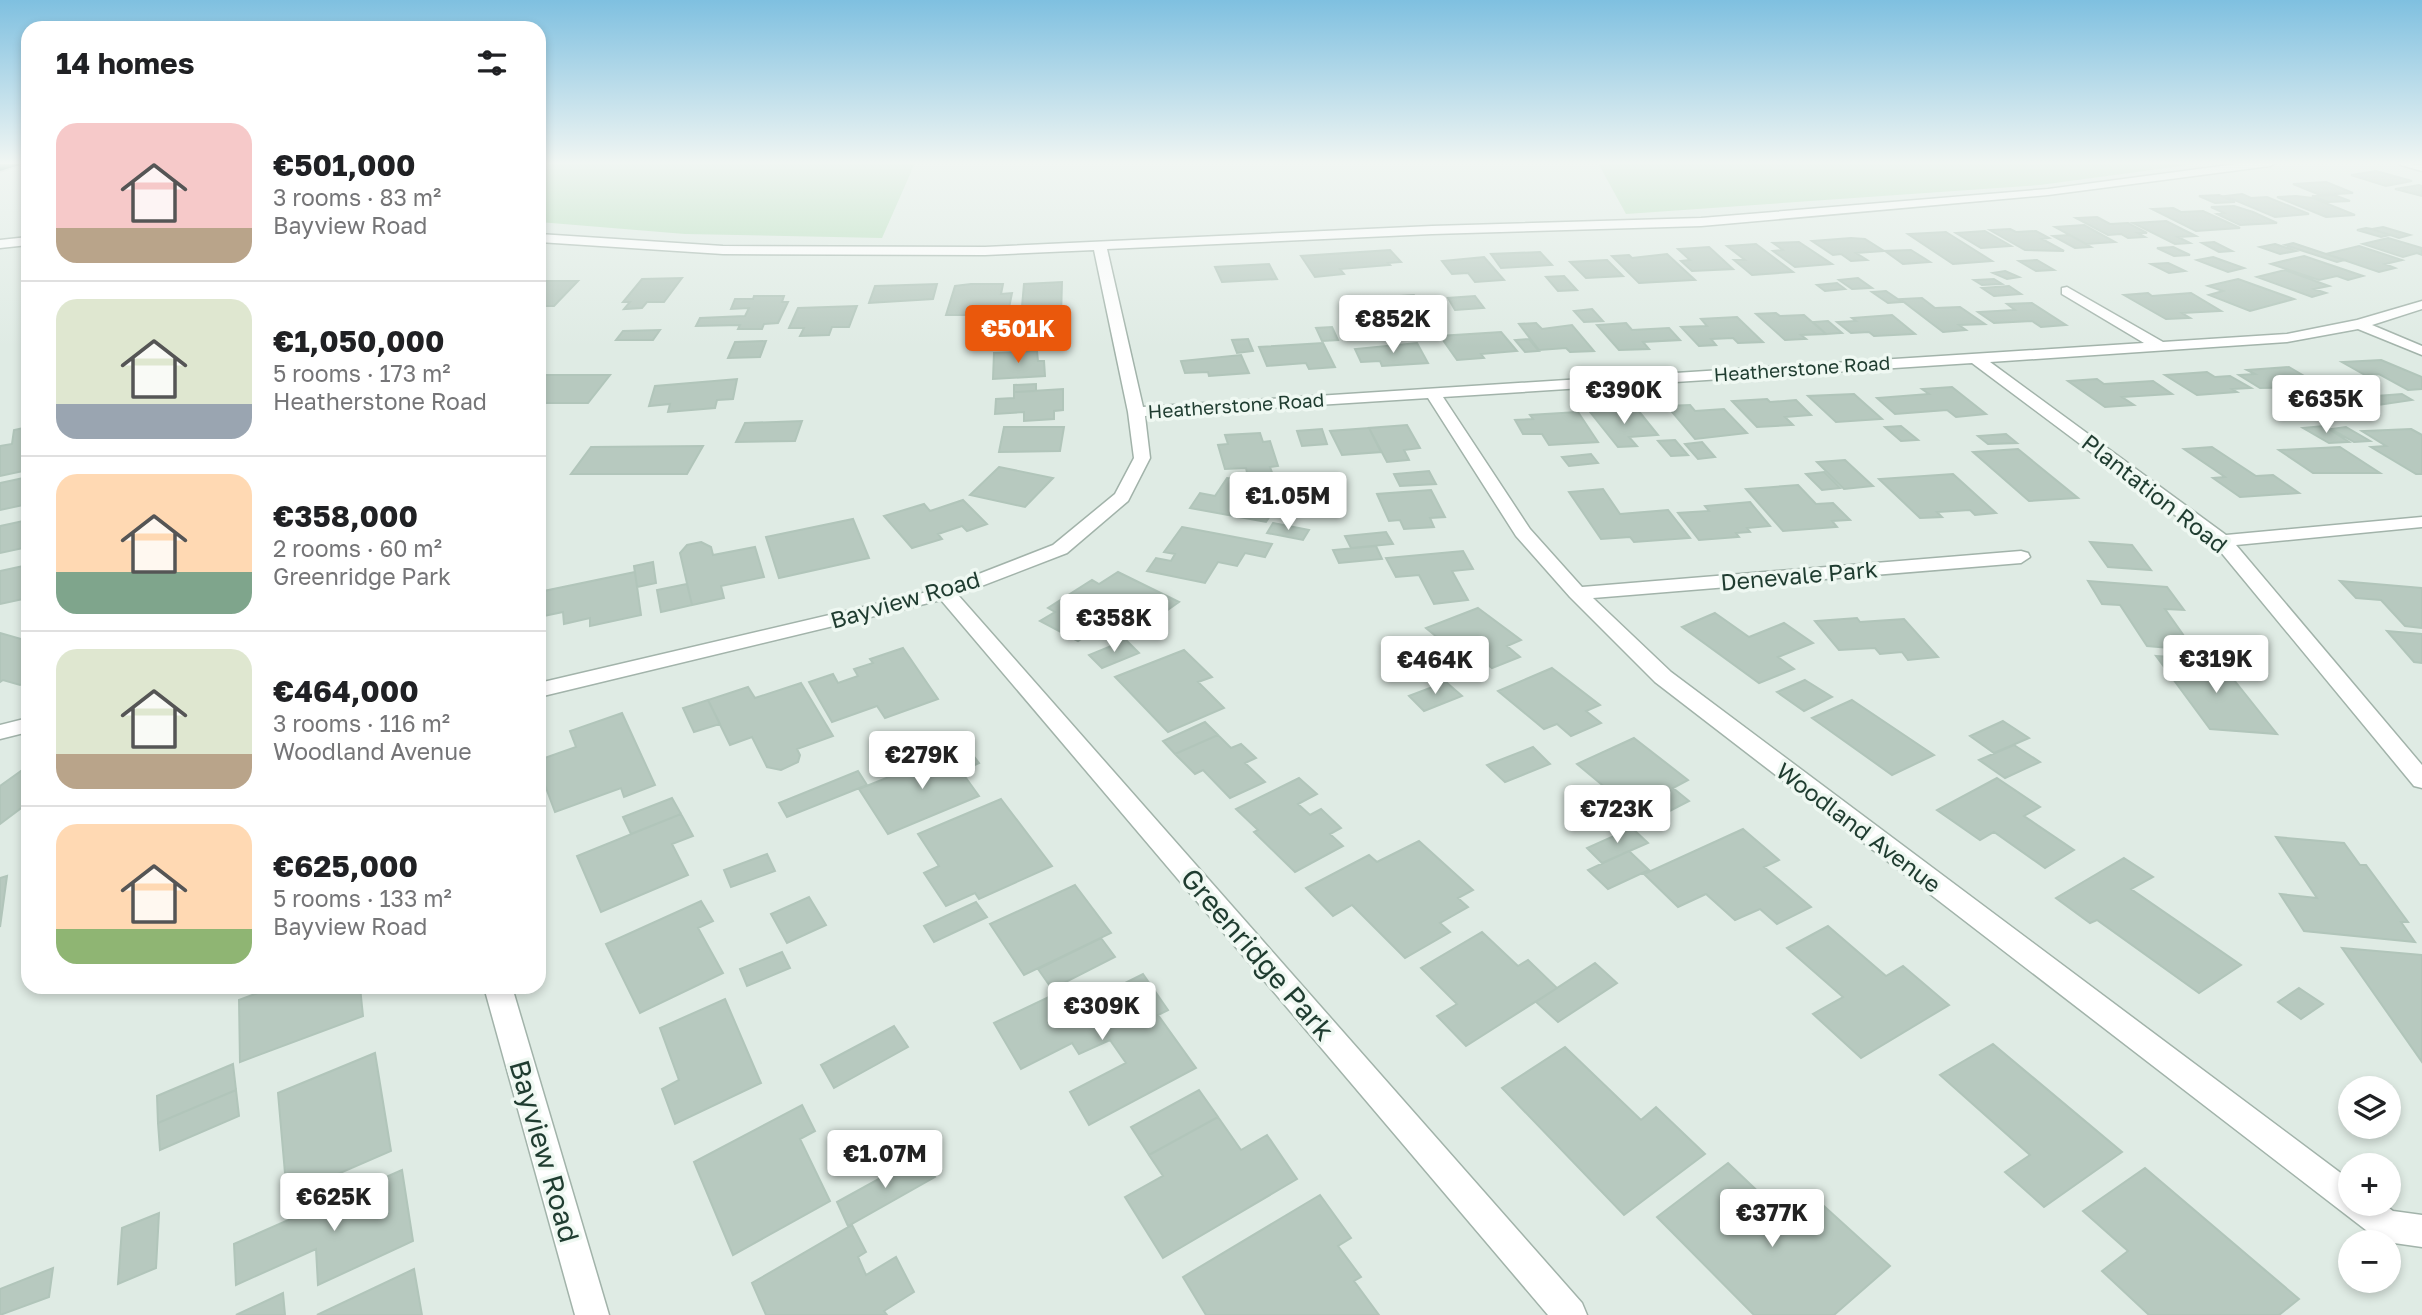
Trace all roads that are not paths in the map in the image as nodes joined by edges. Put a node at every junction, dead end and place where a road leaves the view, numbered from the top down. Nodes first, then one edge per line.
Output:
1 (1610, 224) edge
2 (546, 238) edge
3 (21, 242) edge
4 (0, 244) edge
5 (1100, 246) junction
6 (2067, 291) dead end
7 (2422, 305) edge
8 (2359, 324) junction
9 (2160, 346) junction
10 (2422, 351) edge
11 (1974, 357) junction
12 (1432, 391) junction
13 (1136, 412) junction
14 (2422, 522) edge
15 (2222, 541) junction
16 (2021, 557) dead end
17 (946, 593) junction
18 (1577, 593) junction
19 (546, 688) edge
20 (21, 727) edge
21 (0, 732) edge
22 (2422, 780) edge
23 (500, 994) edge
24 (2338, 1190) edge
25 (2373, 1216) edge
26 (2422, 1231) edge
27 (592, 1315) edge
28 (1570, 1315) edge

1 - 5 street
2 - 5 street
3 - 4 street
5 - 13 street, Bayview Road
6 - 9 street
7 - 8 street, Heatherstone Road
8 - 9 street, Heatherstone Road
8 - 10 street
9 - 11 street, Heatherstone Road
11 - 12 street, Heatherstone Road
11 - 15 street, Plantation Road
12 - 13 street, Heatherstone Road
12 - 18 street, Woodland Avenue
13 - 17 street, Bayview Road
14 - 15 street
15 - 22 street, Plantation Road
16 - 18 street, Denevale Park
17 - 19 street, Bayview Road
17 - 28 street, Greenridge Park
18 - 24 street, Woodland Avenue
20 - 21 street
23 - 27 street, Bayview Road
25 - 26 street

